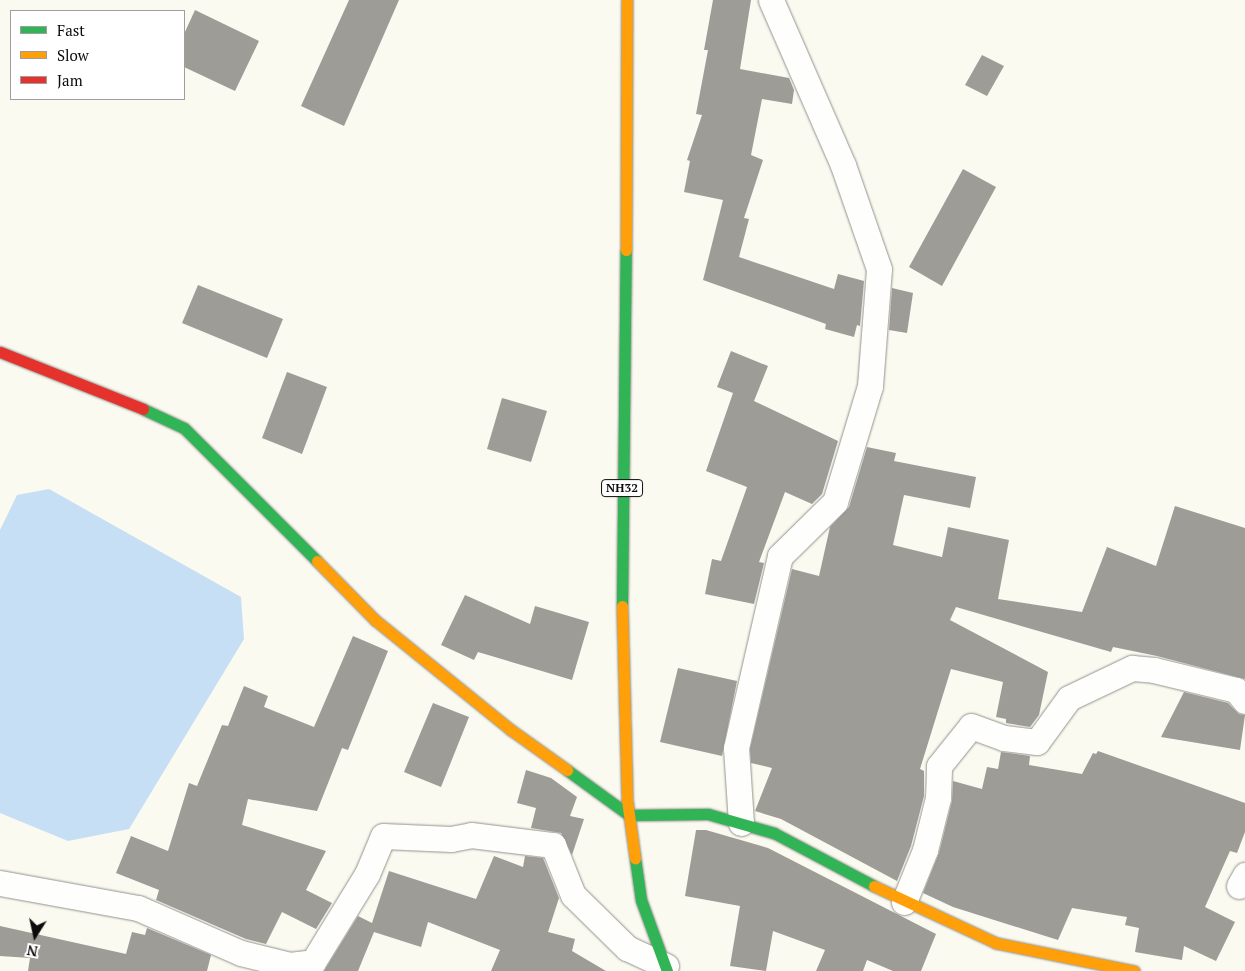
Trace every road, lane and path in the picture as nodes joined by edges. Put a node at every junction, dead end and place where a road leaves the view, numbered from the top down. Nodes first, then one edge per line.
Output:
1 (627, 0) edge
2 (771, 0) edge
3 (0, 352) edge
4 (1245, 701) edge
5 (629, 815) junction
6 (740, 824) junction
7 (0, 883) edge
8 (904, 902) junction
9 (666, 969) edge
10 (1134, 971) edge

1 - 5 street, NH32
2 - 6 street
3 - 5 street
4 - 8 street
5 - 6 street
5 - 9 street, NH32
6 - 8 street
7 - 9 street
8 - 10 street

